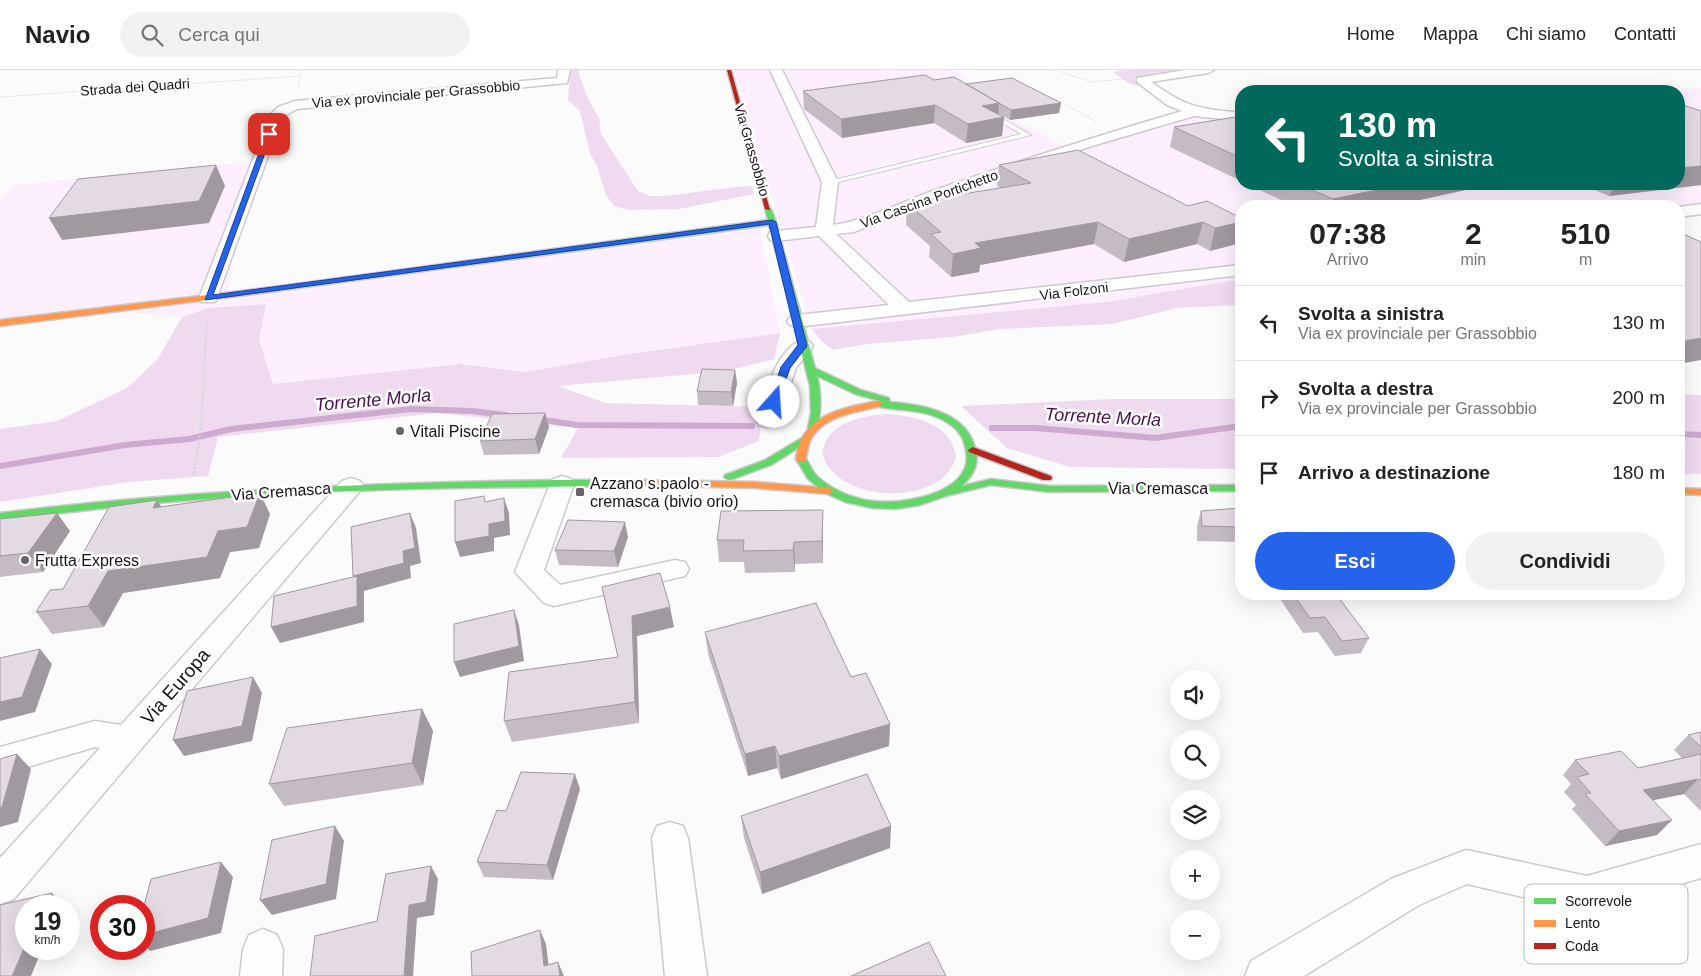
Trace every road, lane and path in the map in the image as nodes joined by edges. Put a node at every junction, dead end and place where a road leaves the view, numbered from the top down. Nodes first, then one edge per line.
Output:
1 (564, 70) edge
2 (729, 70) edge
3 (776, 70) edge
4 (1055, 70) edge
5 (1208, 70) edge
6 (300, 76) dead end
7 (1141, 80) junction
8 (0, 97) edge
9 (1054, 98) edge
10 (979, 106) edge
11 (1194, 112) junction
12 (1235, 116) edge
13 (1124, 133) junction
14 (830, 182) junction
15 (1701, 209) edge
16 (1685, 211) edge
17 (772, 222) junction
18 (824, 232) junction
19 (776, 236) junction
20 (1235, 271) edge
21 (208, 298) junction
22 (906, 310) junction
23 (797, 321) junction
24 (0, 323) edge
25 (803, 346) junction
26 (812, 370) junction
27 (904, 405) junction
28 (767, 420) dead end
29 (813, 428) junction
30 (805, 439) junction
31 (973, 450) junction
32 (193, 483) dead end
33 (697, 483) junction
34 (562, 484) junction
35 (351, 486) junction
36 (1074, 487) junction
37 (1235, 488) edge
38 (829, 491) junction
39 (1685, 491) edge
40 (1701, 492) edge
41 (944, 494) junction
42 (0, 517) edge
43 (675, 569) dead end
44 (128, 740) junction
45 (0, 760) edge
46 (670, 838) dead end
47 (1701, 860) edge
48 (1542, 884) edge
49 (1621, 884) edge
50 (0, 886) edge
51 (686, 976) edge
52 (1266, 976) edge

1 - 21 street, Via ex provinciale per Grassobbio
2 - 17 street, Via Grassobbio
3 - 14 street
4 - 7 path
5 - 7 street
6 - 8 path, Strada dei Quadri
7 - 11 street, Via Cascina Portichetto
9 - 13 path
10 - 14 lane
11 - 12 street, Via Cascina Portichetto
11 - 13 street, Via Cascina Portichetto
13 - 18 street, Via Cascina Portichetto
14 - 18 street
15 - 16 street
17 - 19 street, Via Grassobbio
17 - 21 street
18 - 19 street, Via Cascina Portichetto
18 - 22 street
19 - 23 street, Via Grassobbio
20 - 22 street, Via Folzoni
21 - 24 street
21 - 32 path
22 - 23 street, Via Folzoni
23 - 25 street, Via Grassobbio
25 - 26 street, Via Grassobbio
25 - 28 street
26 - 27 street
26 - 29 street, Via Grassobbio
27 - 29 street
27 - 31 street
29 - 30 street
30 - 33 street, Via Cremasca
30 - 38 street
31 - 36 street, Via Cremasca
31 - 41 street
33 - 34 street, Via Cremasca
33 - 38 street, Via Cremasca
34 - 35 street, Via Cremasca
34 - 43 street
35 - 42 street, Via Cremasca
35 - 44 street, Via Europa
36 - 37 street, Via Cremasca
36 - 41 street, Via Cremasca
38 - 41 street
39 - 40 street
44 - 45 street
44 - 50 street, Via Europa
46 - 51 street
47 - 49 street
48 - 52 street

